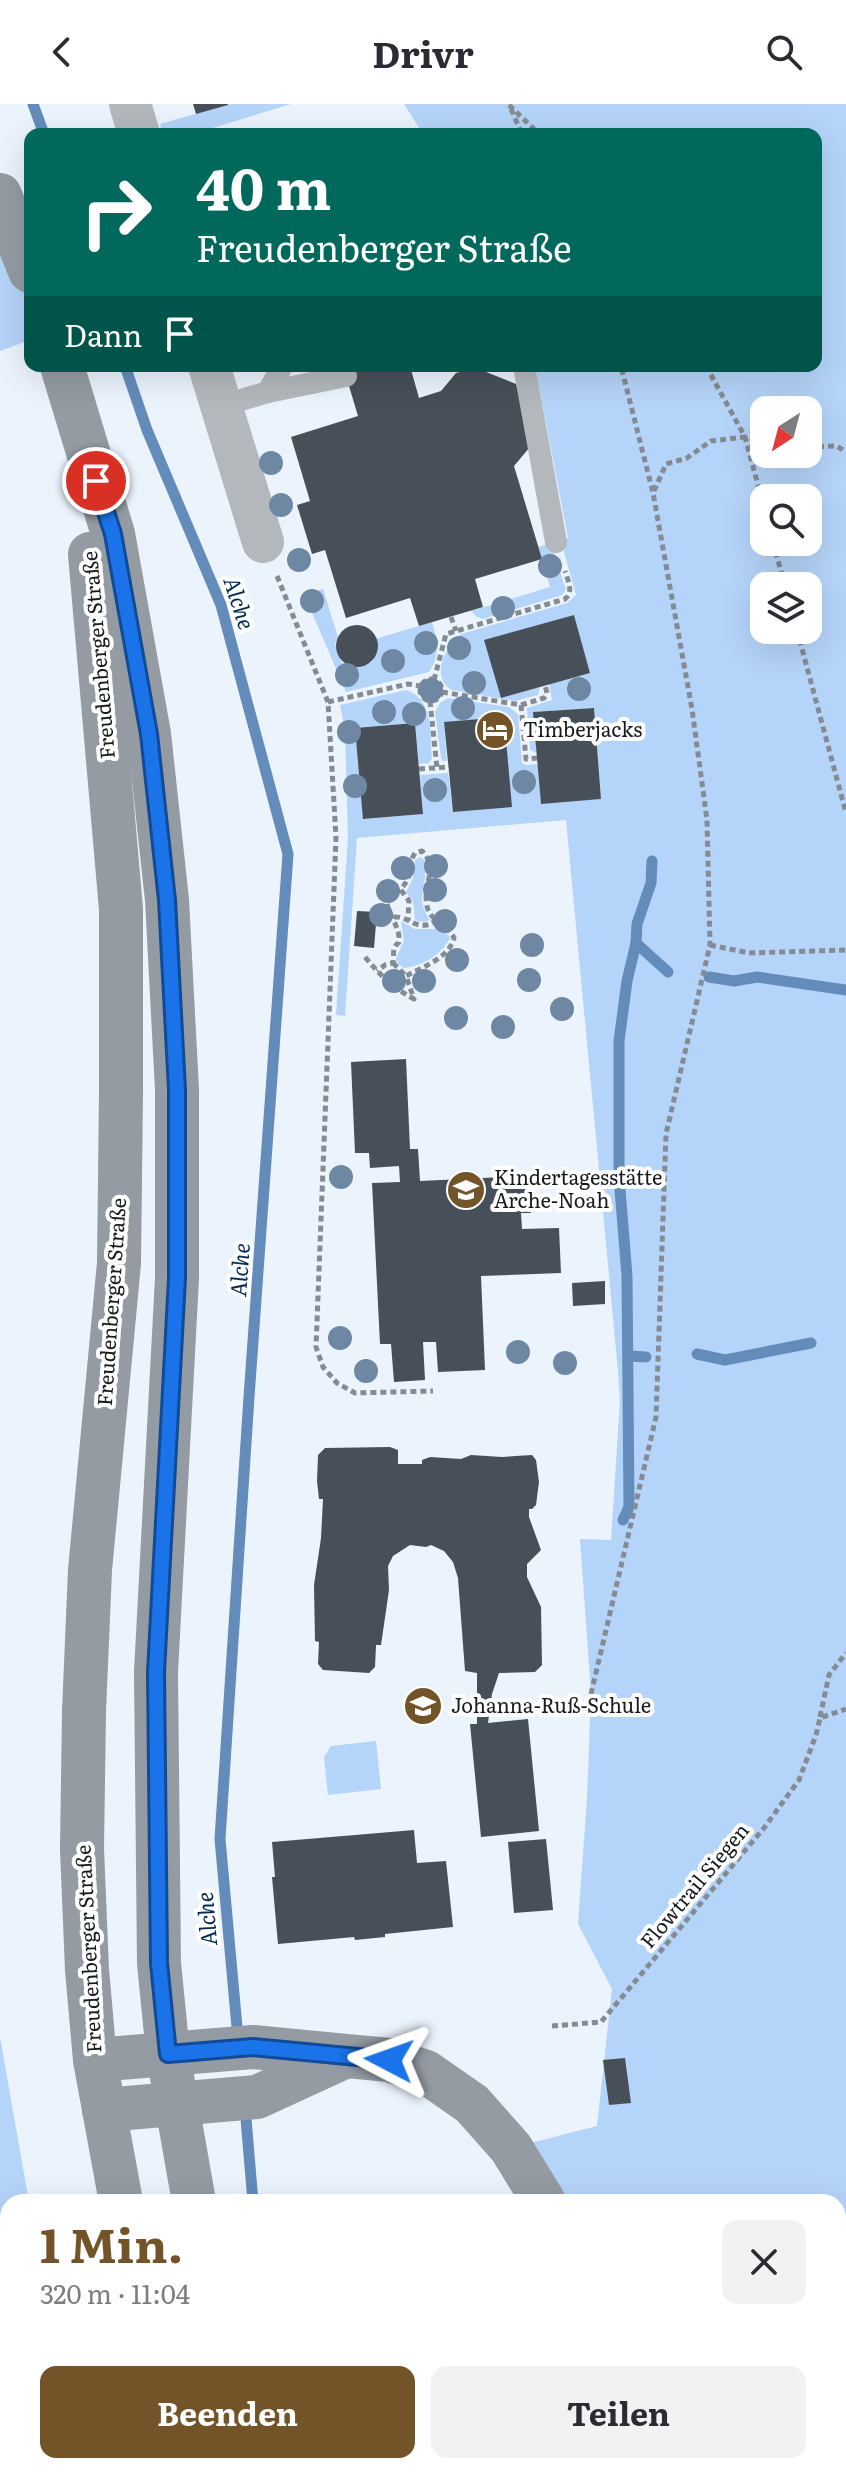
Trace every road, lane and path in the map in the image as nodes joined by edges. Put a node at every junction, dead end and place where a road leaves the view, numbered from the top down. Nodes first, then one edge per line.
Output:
1 (130, 104) edge
2 (508, 105) edge
3 (137, 128) edge
4 (519, 128) edge
5 (533, 128) edge
6 (0, 195) edge
7 (24, 256) edge
8 (211, 372) edge
9 (279, 372) edge
10 (525, 372) edge
11 (623, 372) edge
12 (709, 372) edge
13 (346, 376) dead end
14 (66, 384) edge
15 (268, 392) junction
16 (221, 406) junction
17 (745, 437) junction
18 (750, 438) edge
19 (822, 447) edge
20 (846, 452) edge
21 (758, 484) edge
22 (653, 493) junction
23 (263, 542) joint
24 (556, 542) joint
25 (451, 617) dead end
26 (456, 631) junction
27 (801, 644) edge
28 (434, 680) junction
29 (545, 685) dead end
30 (421, 686) junction
31 (442, 692) junction
32 (430, 701) junction
33 (328, 702) junction
34 (521, 705) junction
35 (537, 758) dead end
36 (448, 767) dead end
37 (437, 768) junction
38 (419, 769) dead end
39 (846, 813) edge
40 (401, 890) junction
41 (394, 917) junction
42 (408, 921) junction
43 (436, 921) junction
44 (710, 945) junction
45 (846, 950) edge
46 (365, 957) dead end
47 (393, 963) junction
48 (377, 971) junction
49 (406, 976) junction
50 (433, 1391) dead end
51 (846, 1653) edge
52 (591, 1694) dead end
53 (846, 1709) edge
54 (820, 1718) junction
55 (552, 2026) dead end
56 (168, 2054) junction
57 (344, 2057) junction
58 (95, 2060) junction
59 (176, 2104) junction
60 (104, 2110) junction
61 (120, 2194) edge
62 (193, 2194) edge
63 (539, 2194) edge

1 - 3 street
2 - 4 path
2 - 5 path
6 - 7 main road
8 - 16 street
9 - 15 lane
10 - 24 lane
11 - 22 path
12 - 17 path
13 - 15 lane
14 - 56 main road, Freudenberger Straße
14 - 58 main road, Freudenberger Straße
15 - 16 lane
16 - 23 street
17 - 18 path
17 - 21 path
17 - 22 path
19 - 20 path
22 - 44 path
23 - 33 path
24 - 26 path
25 - 26 path
26 - 28 path
27 - 39 path
28 - 30 path
28 - 31 path
29 - 34 path
30 - 32 path
30 - 33 path
31 - 32 path
31 - 34 path
32 - 37 path
33 - 50 path
34 - 35 path
36 - 37 path
37 - 38 path
40 - 41 path
40 - 42 path
40 - 43 path
41 - 42 path
41 - 47 path
42 - 43 path
43 - 49 path
44 - 45 path
44 - 52 path
46 - 48 path
47 - 48 path
47 - 49 path
48 - 49 path
51 - 54 path, Flowtrail Siegen
53 - 54 path
54 - 55 path, Flowtrail Siegen
56 - 57 main road
56 - 58 main road
56 - 59 main road, Freudenberger Straße
57 - 59 main road
57 - 63 main road
58 - 60 main road, Freudenberger Straße
59 - 60 main road
59 - 62 main road, Freudenberger Straße
60 - 61 main road, Freudenberger Straße

